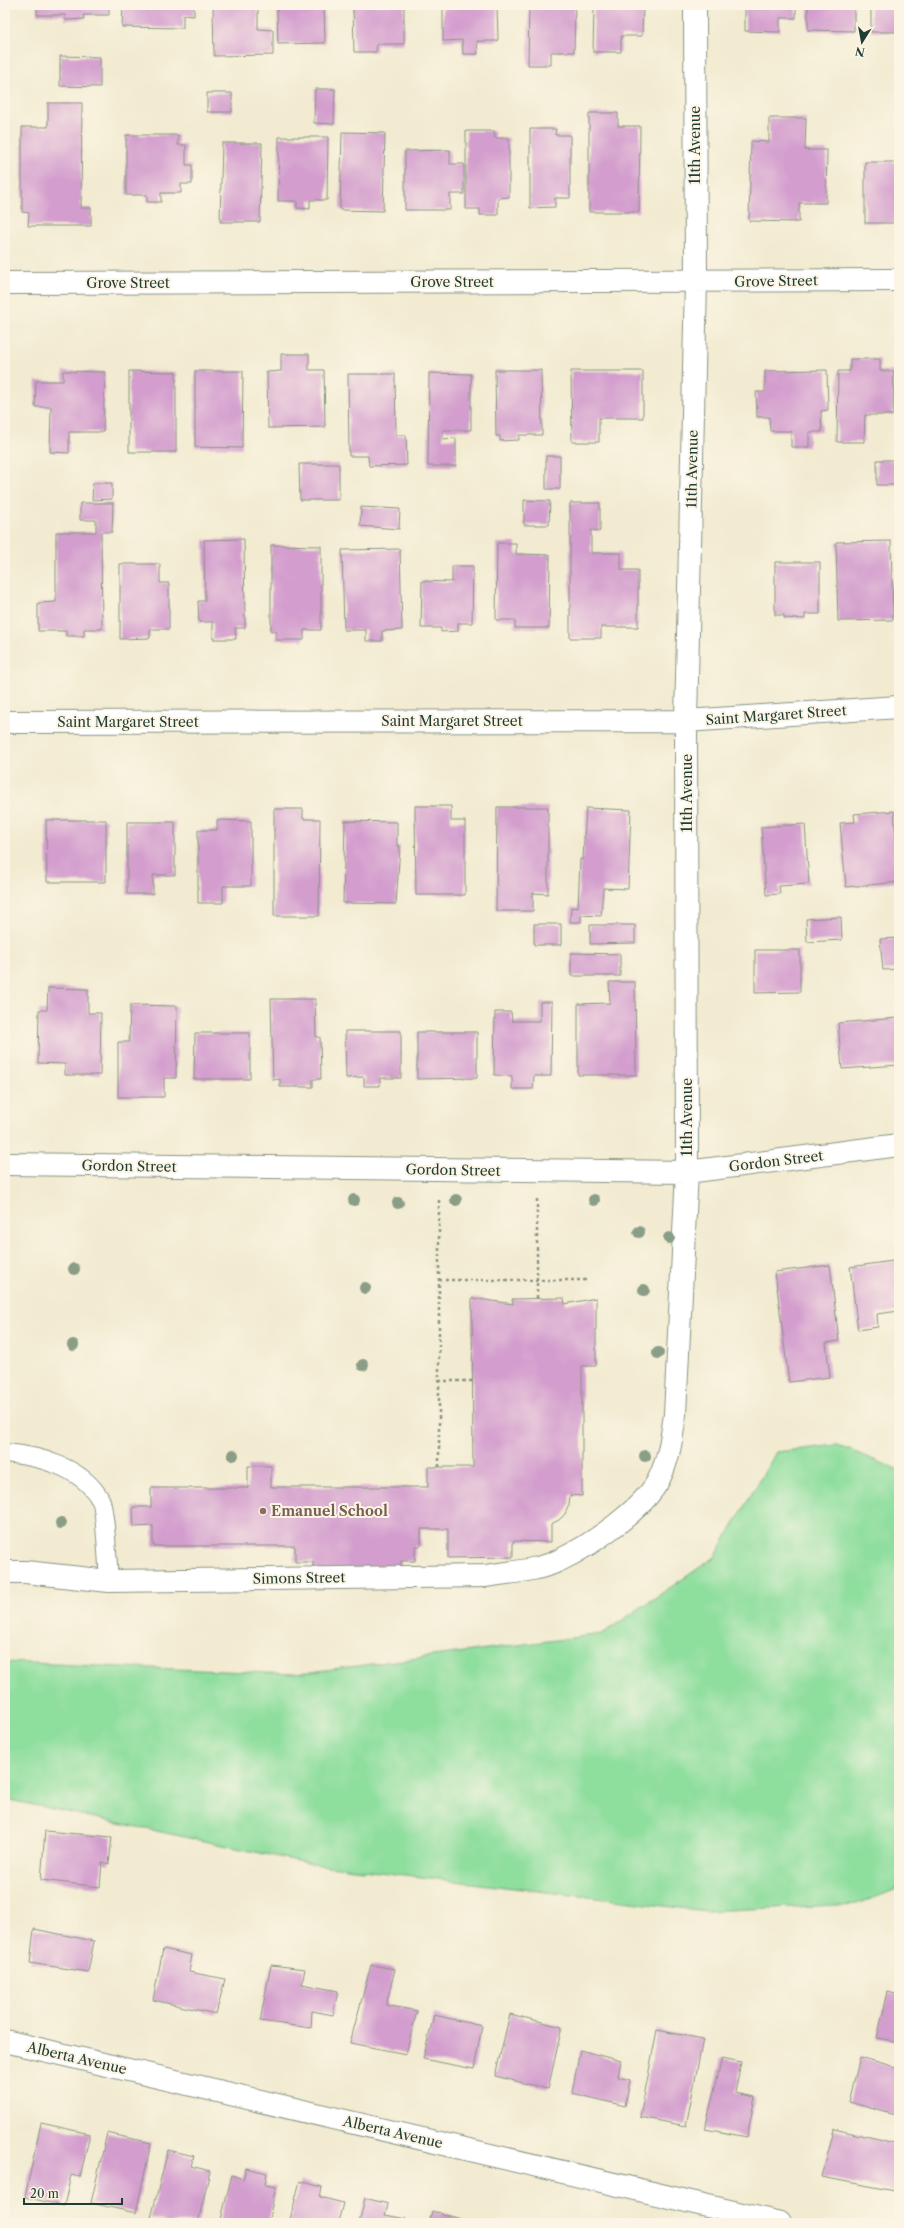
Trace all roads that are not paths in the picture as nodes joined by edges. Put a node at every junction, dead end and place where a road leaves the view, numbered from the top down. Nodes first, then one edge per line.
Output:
1 (695, 5) edge
2 (899, 280) edge
3 (696, 282) junction
4 (5, 283) edge
5 (899, 707) edge
6 (686, 721) junction
7 (5, 722) edge
8 (899, 1145) edge
9 (5, 1164) edge
10 (687, 1172) junction
11 (5, 1453) edge
12 (586, 1544) joint
13 (5, 1572) edge
14 (109, 1581) junction
15 (5, 2041) edge
16 (780, 2223) edge

1 - 3 street, 11th Avenue
2 - 3 street, Grove Street
3 - 4 street, Grove Street
3 - 6 street, 11th Avenue
5 - 6 street, Saint Margaret Street
6 - 7 street, Saint Margaret Street
6 - 10 street, 11th Avenue
8 - 10 street, Gordon Street
9 - 10 street, Gordon Street
10 - 12 street, 11th Avenue
11 - 14 lane
12 - 14 street, Simons Street
13 - 14 street, Simons Street
15 - 16 street, Alberta Avenue

